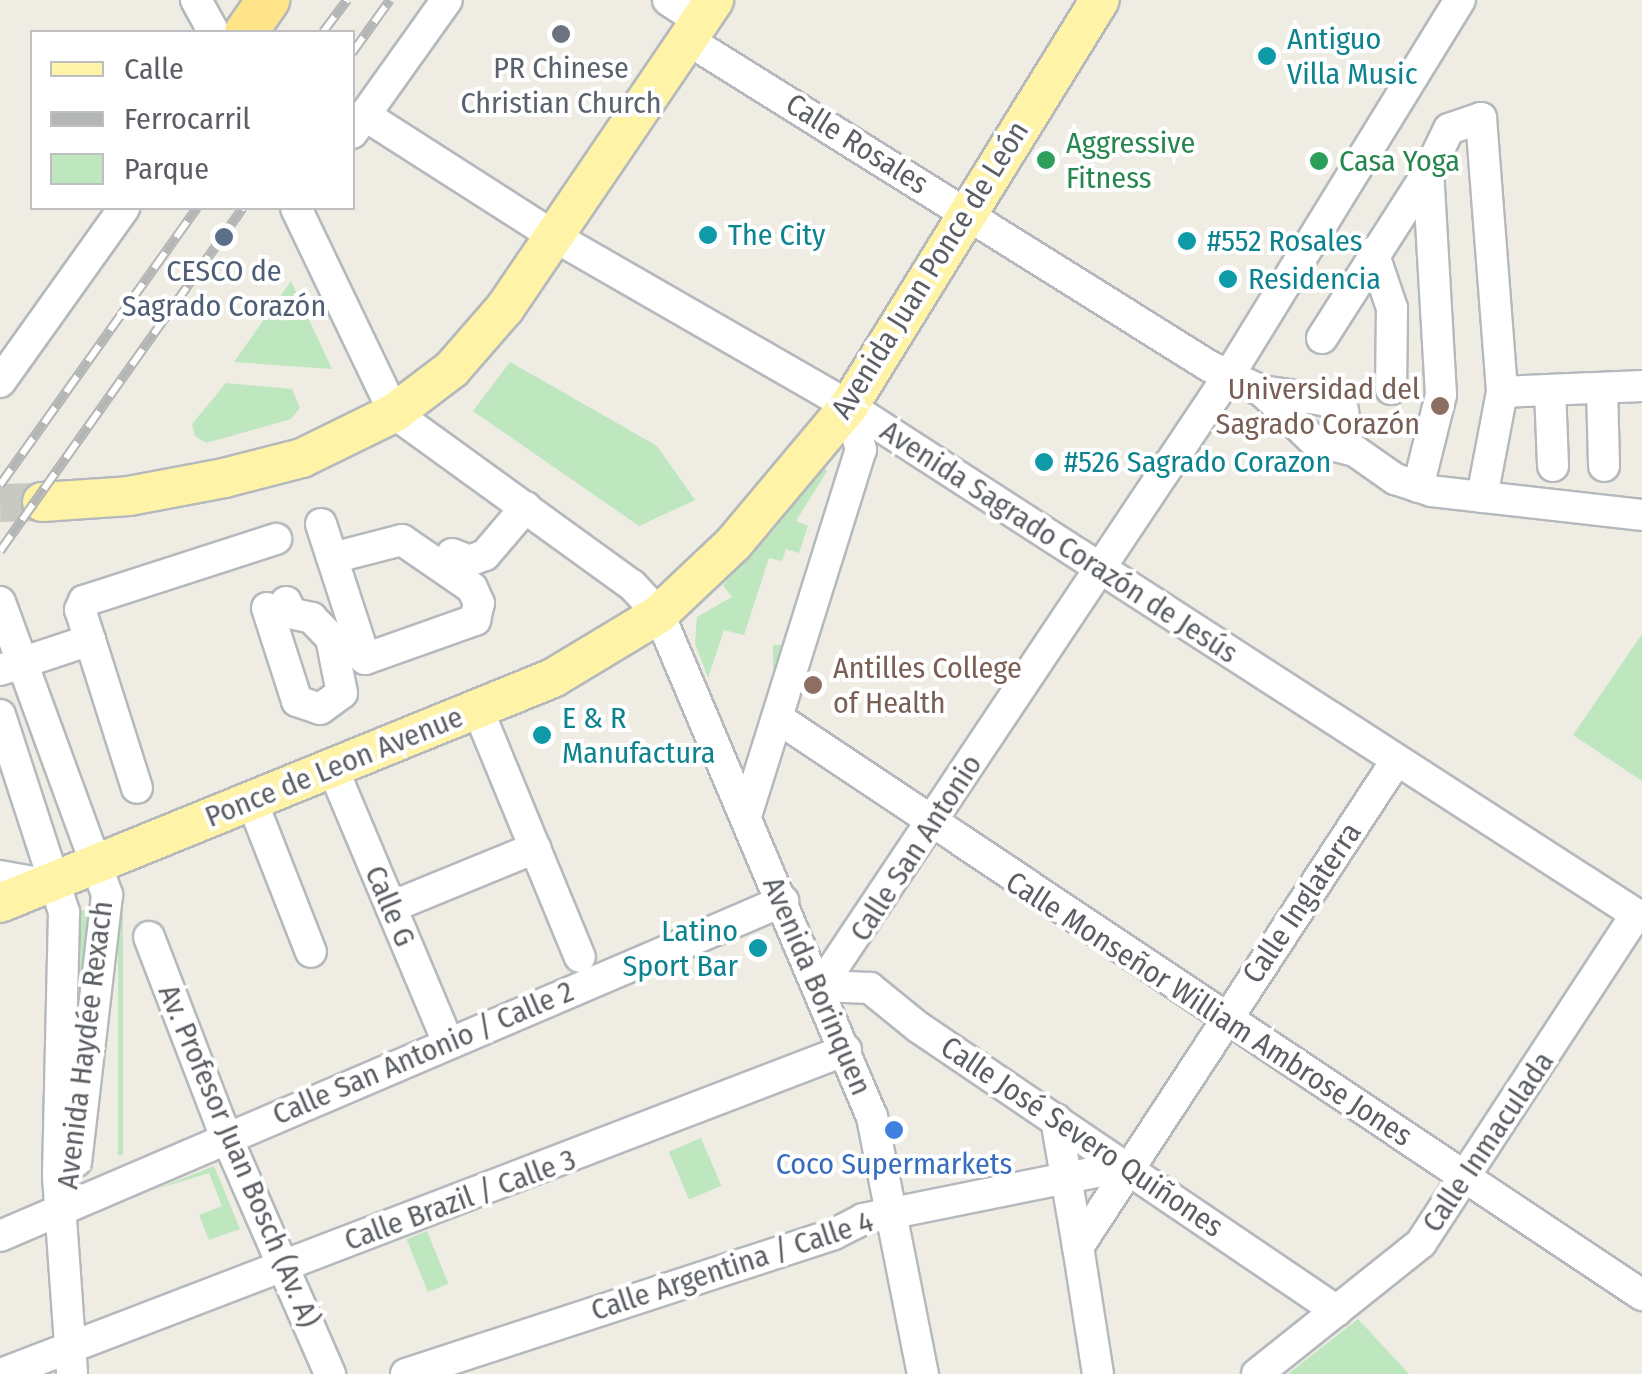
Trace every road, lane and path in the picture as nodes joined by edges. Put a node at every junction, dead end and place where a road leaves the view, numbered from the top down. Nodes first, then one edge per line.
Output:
1 (196, 0) edge
2 (268, 0) edge
3 (447, 0) edge
4 (668, 0) edge
5 (1100, 0) edge
6 (1460, 0) edge
7 (700, 20) edge
8 (213, 30) edge
9 (247, 30) edge
10 (359, 124) edge
11 (1428, 172) junction
12 (972, 206) junction
13 (123, 210) edge
14 (297, 210) edge
15 (557, 238) junction
16 (1373, 252) junction
17 (1322, 338) dead end
18 (1231, 372) junction
19 (0, 382) edge
20 (1642, 386) edge
21 (1602, 388) junction
22 (1391, 389) dead end
23 (1550, 390) junction
24 (1502, 392) junction
25 (849, 406) junction
26 (394, 413) junction
27 (1553, 466) dead end
28 (1604, 466) dead end
29 (1418, 487) junction
30 (1482, 497) junction
31 (42, 502) tunnel mouth
32 (526, 507) junction
33 (1642, 515) edge
34 (321, 524) dead end
35 (276, 539) dead end
36 (452, 554) dead end
37 (332, 558) junction
38 (1102, 570) junction
39 (0, 602) edge
40 (659, 614) junction
41 (90, 640) junction
42 (11, 666) edge
43 (478, 710) junction
44 (0, 715) edge
45 (780, 720) junction
46 (1396, 761) junction
47 (332, 769) junction
48 (138, 788) dead end
49 (251, 799) junction
50 (746, 816) junction
51 (932, 826) junction
52 (535, 848) junction
53 (91, 862) junction
54 (0, 876) edge
55 (49, 882) junction
56 (783, 901) junction
57 (0, 903) edge
58 (391, 907) junction
59 (1639, 916) edge
60 (149, 937) dead end
61 (310, 952) dead end
62 (580, 956) dead end
63 (821, 986) junction
64 (1225, 1019) junction
65 (448, 1043) junction
66 (846, 1050) junction
67 (1056, 1119) junction
68 (227, 1136) junction
69 (1130, 1166) junction
70 (1468, 1179) junction
71 (1064, 1180) junction
72 (64, 1207) junction
73 (892, 1214) junction
74 (0, 1236) edge
75 (1078, 1246) junction
76 (284, 1266) junction
77 (1642, 1295) edge
78 (1337, 1311) junction
79 (72, 1361) edge
80 (919, 1373) edge
81 (1, 1374) edge
82 (330, 1374) edge
83 (406, 1374) edge
84 (1098, 1374) edge
85 (1256, 1374) edge

1 - 8 street
2 - 9 highway
3 - 10 street
4 - 7 street, Calle Rosales
5 - 12 main road, Avenida Juan Ponce de León
6 - 18 street, Calle San Antonio
7 - 12 street, Calle Rosales
7 - 15 main road
10 - 15 street, Avenida Sagrado Corazón de Jesús
11 - 16 street
11 - 24 street
11 - 29 street
12 - 18 street, Calle Rosales
12 - 25 main road, Avenida Juan Ponce de León
13 - 19 street
14 - 26 street
15 - 25 street, Avenida Sagrado Corazón de Jesús
15 - 26 main road
16 - 17 street
16 - 22 street
18 - 29 street, Calle Rosales
18 - 38 street, Calle San Antonio
20 - 21 street
21 - 23 street
21 - 28 street
23 - 24 street
23 - 27 street
24 - 30 street
25 - 38 street, Avenida Sagrado Corazón de Jesús
25 - 40 main road, Avenida Juan Ponce de León
25 - 45 street
26 - 31 main road
26 - 32 street
29 - 30 street, Calle Rosales
30 - 33 street, Calle Rosales
32 - 36 street
32 - 40 street
34 - 37 street
35 - 41 street
37 - 37 street
38 - 46 street, Avenida Sagrado Corazón de Jesús
38 - 51 street, Calle San Antonio
39 - 42 street, Avenida Haydée Rexach
40 - 43 main road, Ponce de Leon Avenue
40 - 50 street, Avenida Borinquen
41 - 42 street
41 - 48 street
42 - 53 street, Avenida Haydée Rexach
43 - 47 main road, Ponce de Leon Avenue
43 - 52 street
44 - 55 street, Avenida Haydée Rexach
45 - 50 street
45 - 51 street, Calle Monseñor William Ambrose Jones
46 - 59 street, Avenida Sagrado Corazón de Jesús
46 - 64 street, Calle Inglaterra
47 - 49 main road, Ponce de Leon Avenue
47 - 58 street, Calle G
49 - 53 main road, Ponce de Leon Avenue
49 - 61 street
50 - 56 street, Avenida Borinquen
51 - 63 street, Calle San Antonio
51 - 64 street, Calle Monseñor William Ambrose Jones
52 - 58 street
52 - 62 street
53 - 55 main road, Ponce de Leon Avenue
53 - 72 street, Avenida Haydée Rexach
54 - 55 street
55 - 57 main road, Ponce de Leon Avenue
55 - 72 street, Avenida Haydée Rexach
56 - 63 street, Avenida Borinquen
56 - 65 street, Calle San Antonio / Calle 2
58 - 65 street, Calle G
59 - 70 street, Calle Inmaculada
60 - 68 street, Av. Profesor Juan Bosch (Av. A)
63 - 66 street, Avenida Borinquen
63 - 67 street, Calle José Severo Quiñones
64 - 69 street, Calle Inglaterra
64 - 70 street, Calle Monseñor William Ambrose Jones
65 - 68 street, Calle San Antonio / Calle 2
66 - 73 street, Avenida Borinquen
66 - 76 street, Calle Brazil / Calle 3
67 - 69 street, Calle José Severo Quiñones
67 - 71 street
68 - 72 street, Calle San Antonio / Calle 2
68 - 76 street, Av. Profesor Juan Bosch (Av. A)
69 - 71 street, Calle Argentina / Calle 4
69 - 75 street, Calle Inglaterra
69 - 78 street, Calle José Severo Quiñones
70 - 77 street, Calle Monseñor William Ambrose Jones
70 - 78 street, Calle Inmaculada
71 - 73 street, Calle Argentina / Calle 4
71 - 75 street
72 - 74 street, Calle San Antonio / Calle 2
72 - 79 street, Avenida Haydée Rexach
73 - 80 street, Avenida Borinquen
73 - 83 street, Calle Argentina / Calle 4
75 - 84 street
76 - 79 street, Calle Brazil / Calle 3
76 - 82 street, Av. Profesor Juan Bosch (Av. A)
78 - 85 street, Calle Inmaculada
79 - 81 street, Calle Brazil / Calle 3

